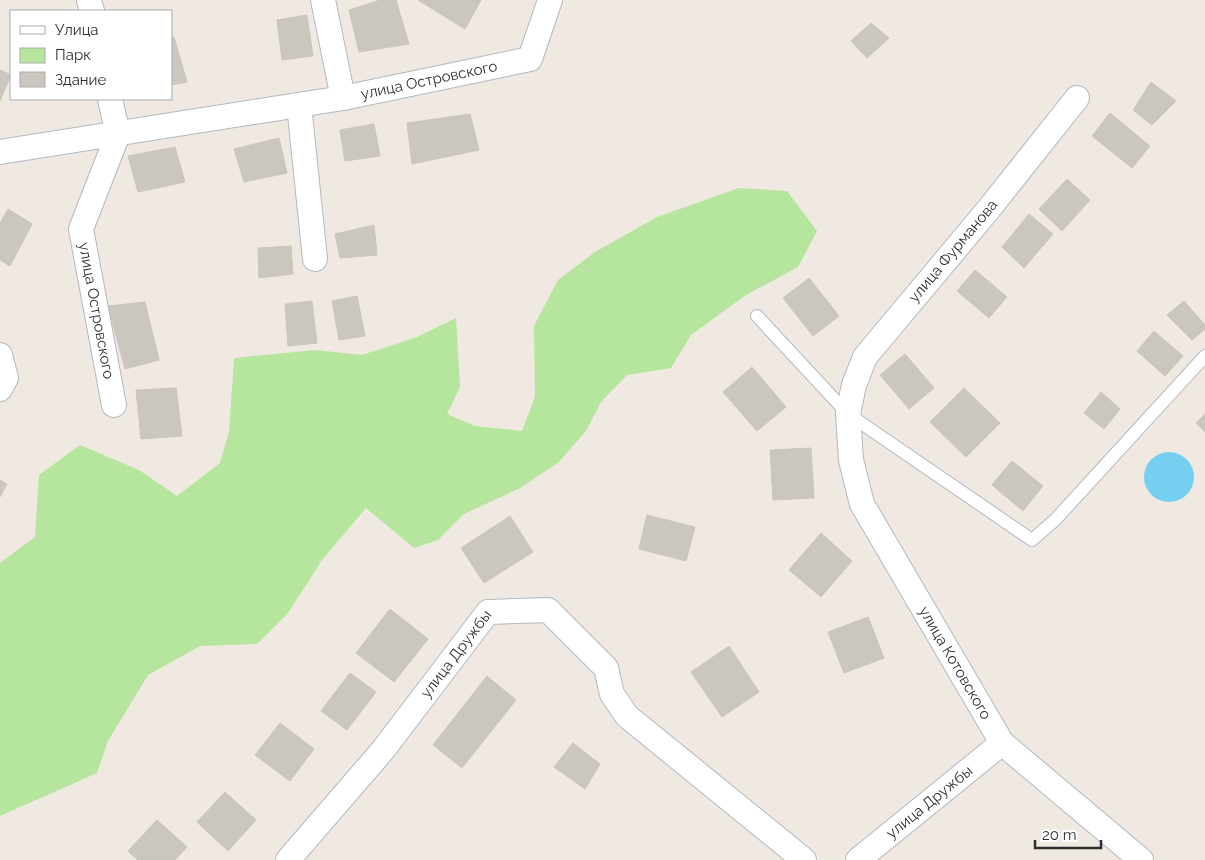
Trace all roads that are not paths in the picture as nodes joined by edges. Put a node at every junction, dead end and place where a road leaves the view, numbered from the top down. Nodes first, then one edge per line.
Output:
1 (323, 0) edge
2 (550, 0) edge
3 (343, 98) junction
4 (1077, 98) dead end
5 (110, 100) edge
6 (299, 105) junction
7 (118, 134) junction
8 (0, 152) edge
9 (315, 259) dead end
10 (757, 316) dead end
11 (0, 355) edge
12 (1205, 356) edge
13 (0, 389) edge
14 (114, 405) dead end
15 (848, 414) junction
16 (1002, 743) junction
17 (289, 859) edge
18 (804, 860) edge
19 (858, 860) edge
20 (1141, 860) edge

1 - 3 street
2 - 3 street, улица Островского
3 - 6 street, улица Островского
4 - 15 street, улица Фурманова
5 - 7 street
6 - 7 street, улица Островского
6 - 9 street
7 - 8 street, улица Островского
7 - 14 street, улица Островского
10 - 15 lane
11 - 13 street
12 - 15 lane
15 - 16 street, улица Котовского
16 - 19 street, улица Дружбы
16 - 20 street, улица Котовского
17 - 18 street, улица Дружбы

